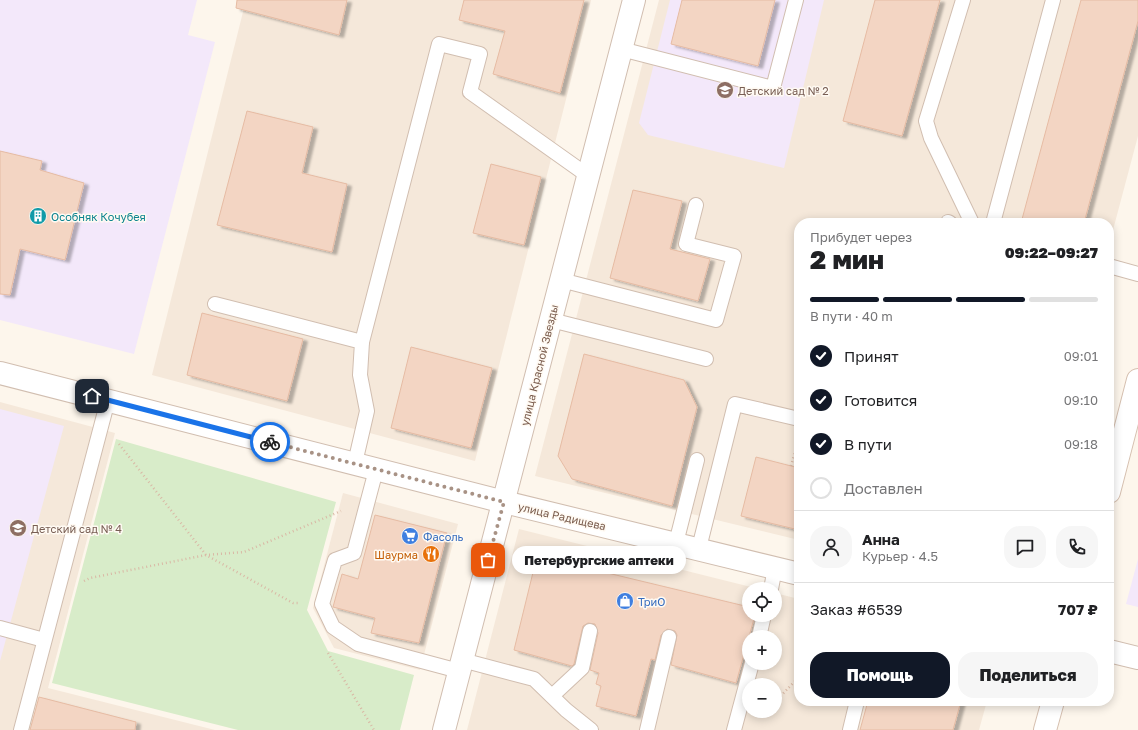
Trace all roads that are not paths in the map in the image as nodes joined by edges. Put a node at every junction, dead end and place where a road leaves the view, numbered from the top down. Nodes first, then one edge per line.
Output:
1 (634, 0) edge
2 (796, 0) edge
3 (963, 0) edge
4 (1053, 0) edge
5 (620, 49) junction
6 (587, 175) junction
7 (696, 205) dead end
8 (970, 218) edge
9 (993, 218) edge
10 (1114, 267) edge
11 (1138, 274) edge
12 (561, 280) junction
13 (215, 304) dead end
14 (551, 320) junction
15 (362, 342) junction
16 (706, 359) dead end
17 (0, 373) edge
18 (1138, 380) edge
19 (108, 400) junction
20 (794, 419) edge
21 (697, 460) dead end
22 (355, 463) junction
23 (376, 470) junction
24 (1114, 473) edge
25 (504, 502) junction
26 (676, 543) junction
27 (699, 548) junction
28 (775, 568) junction
29 (794, 573) edge
30 (772, 582) edge
31 (0, 628) edge
32 (590, 632) dead end
33 (669, 637) dead end
34 (44, 640) junction
35 (1114, 652) edge
36 (1138, 658) edge
37 (461, 666) junction
38 (750, 670) edge
39 (552, 696) junction
40 (856, 706) edge
41 (1052, 706) edge
42 (21, 730) edge
43 (444, 730) edge
44 (591, 730) edge
45 (648, 730) edge
46 (734, 730) edge
47 (850, 730) edge
48 (1045, 730) edge

1 - 5 street, улица Красной Звезды
2 - 5 lane
3 - 8 lane
4 - 9 lane
5 - 6 street, улица Красной Звезды
6 - 12 street, улица Красной Звезды
6 - 15 lane
7 - 12 lane
10 - 11 lane
12 - 14 street, улица Красной Звезды
13 - 15 lane
14 - 16 lane
14 - 25 street, улица Красной Звезды
15 - 22 lane
17 - 19 street, улица Радищева
18 - 24 street
19 - 22 street, улица Радищева
19 - 34 lane
20 - 27 lane
21 - 26 lane
22 - 23 street, улица Радищева
23 - 25 street, улица Радищева
23 - 37 lane
25 - 26 street, улица Радищева
25 - 37 street, улица Красной Звезды
26 - 27 street, улица Радищева
27 - 28 street, улица Радищева
28 - 29 street, улица Радищева
28 - 30 lane
31 - 34 lane
32 - 39 lane
33 - 45 lane
34 - 42 lane
35 - 36 street
37 - 39 lane
37 - 43 street, улица Красной Звезды
38 - 46 lane
39 - 44 lane
40 - 47 lane
41 - 48 street

